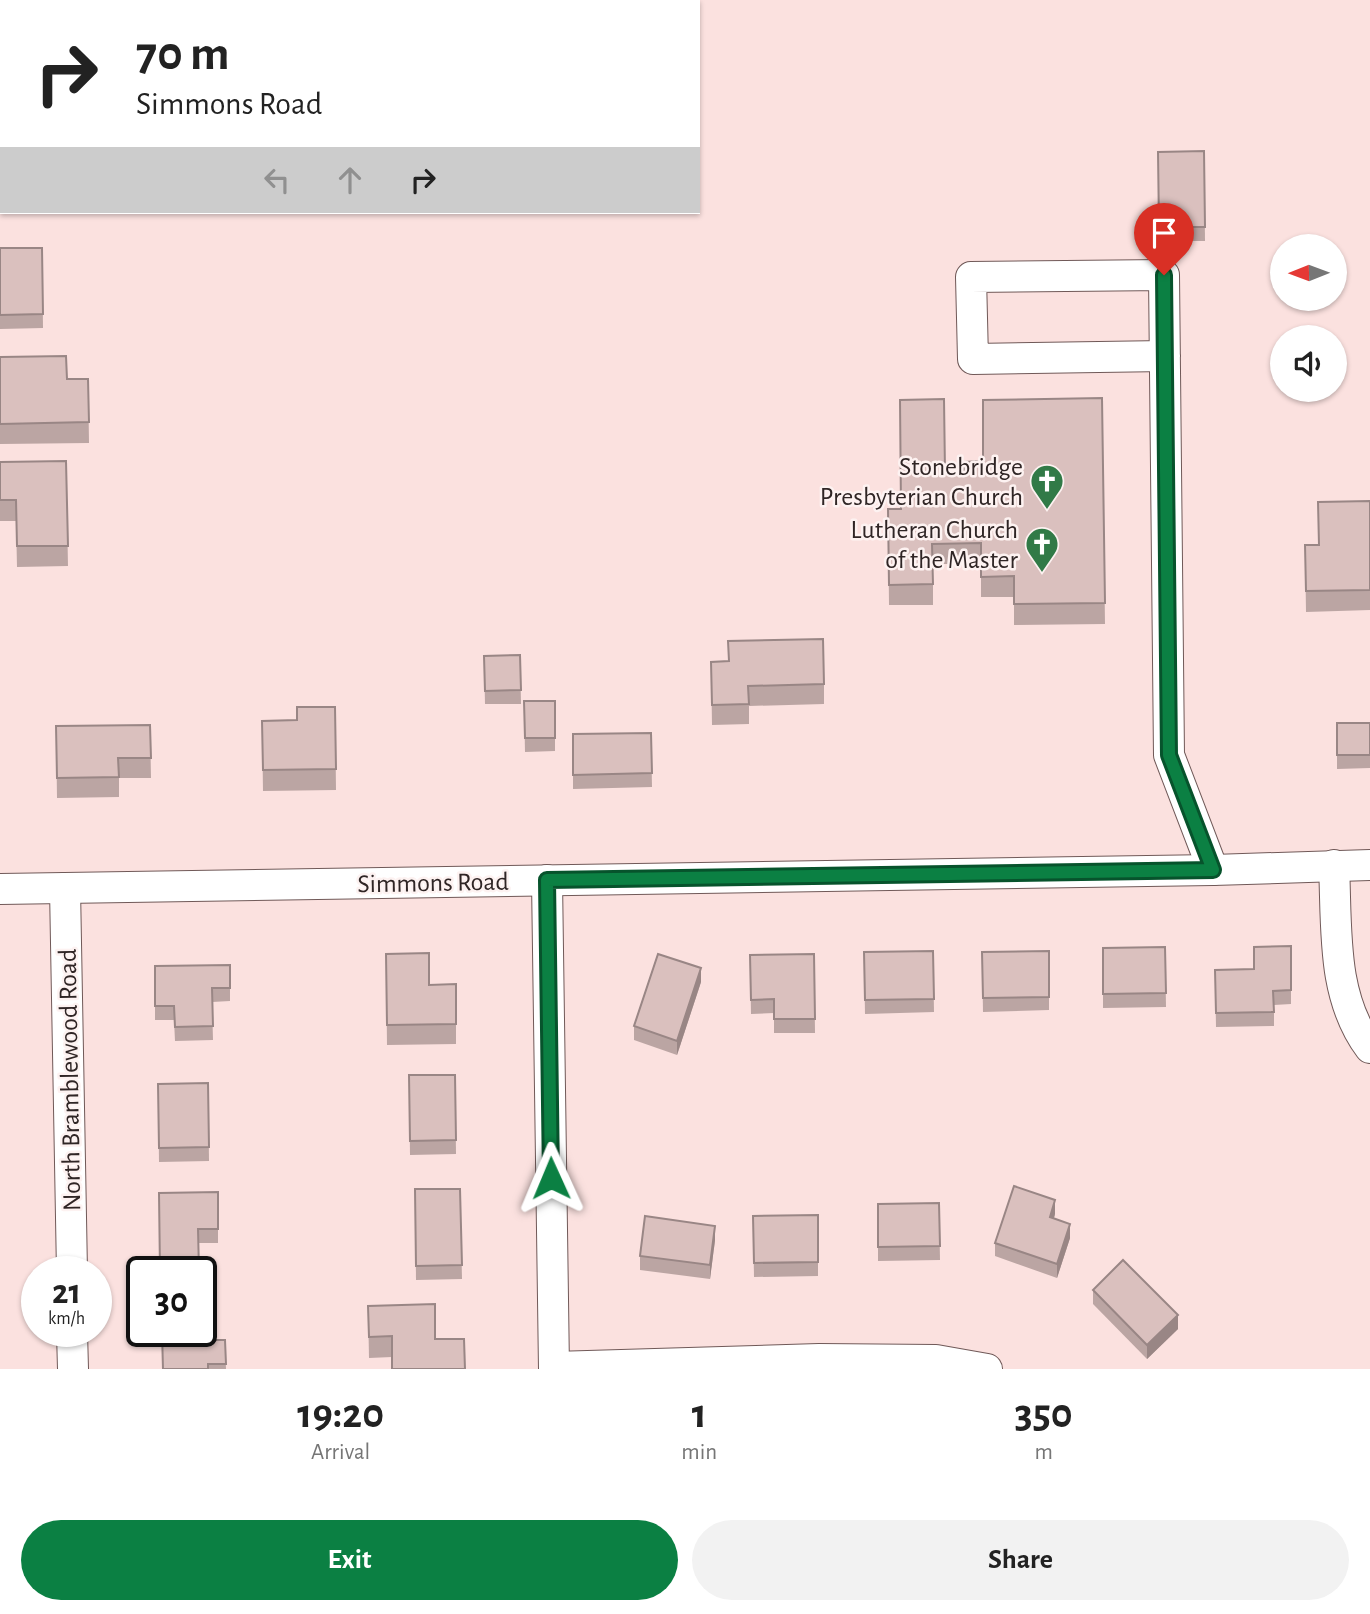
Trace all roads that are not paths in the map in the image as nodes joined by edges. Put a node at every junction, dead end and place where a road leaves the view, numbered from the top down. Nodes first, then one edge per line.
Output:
1 (1165, 356) junction
2 (1370, 865) edge
3 (1334, 866) junction
4 (1213, 870) junction
5 (547, 880) junction
6 (65, 888) junction
7 (0, 889) edge
8 (1370, 1048) edge
9 (72, 1256) edge
10 (72, 1347) edge
11 (554, 1368) edge
12 (73, 1369) edge
13 (987, 1369) edge

1 - 1 street
1 - 4 street
2 - 3 street, Simmons Road
3 - 4 street, Simmons Road
3 - 8 street
4 - 5 street, Simmons Road
5 - 6 street, Simmons Road
5 - 11 street
6 - 7 street, Simmons Road
6 - 9 street, North Bramblewood Road
10 - 12 street
11 - 13 street

